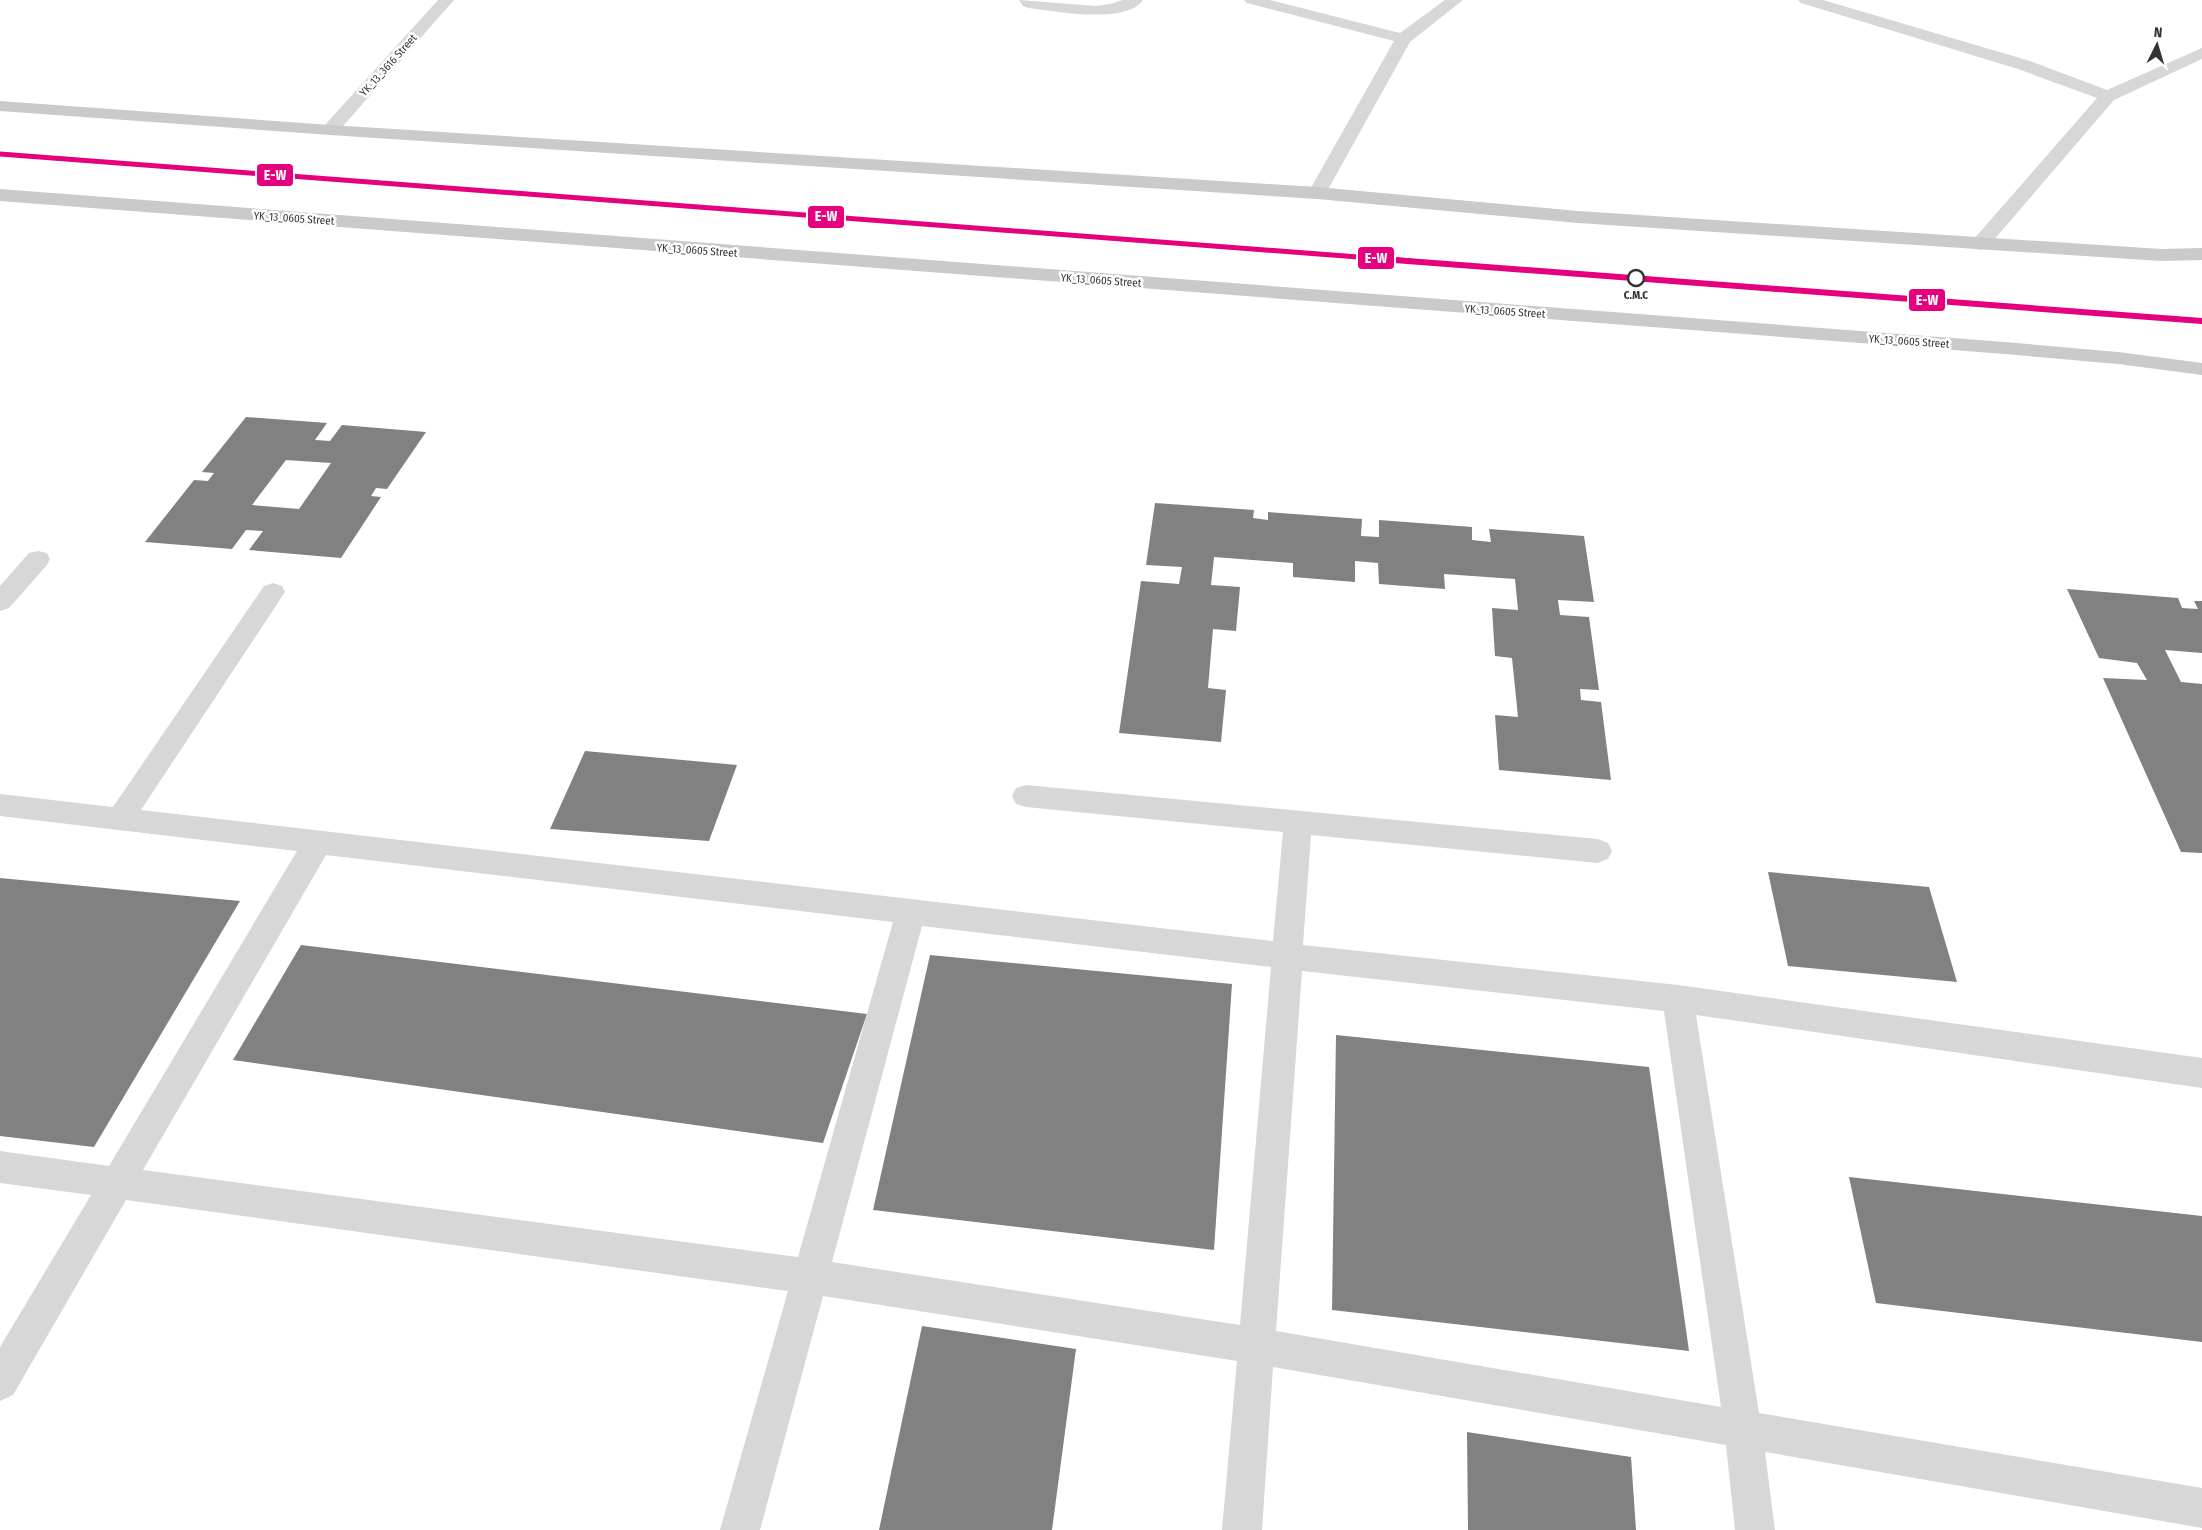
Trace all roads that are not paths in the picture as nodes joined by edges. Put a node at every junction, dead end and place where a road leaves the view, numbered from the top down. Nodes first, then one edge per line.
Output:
1 (446, 0) edge
2 (1027, 0) edge
3 (1135, 0) edge
4 (1252, 0) edge
5 (1456, 0) edge
6 (1806, 0) edge
7 (1403, 39) junction
8 (2202, 53) edge
9 (2108, 96) junction
10 (0, 106) edge
11 (330, 130) junction
12 (1317, 193) junction
13 (0, 195) edge
14 (1980, 244) junction
15 (2202, 254) edge
16 (2202, 369) edge
17 (38, 559) dead end
18 (273, 592) dead end
19 (0, 602) edge
20 (1026, 796) dead end
21 (0, 804) edge
22 (120, 819) junction
23 (1298, 822) junction
24 (318, 842) junction
25 (1598, 851) dead end
26 (911, 912) junction
27 (1286, 956) junction
28 (1678, 999) junction
29 (2202, 1073) edge
30 (0, 1167) edge
31 (117, 1183) junction
32 (810, 1276) junction
33 (1255, 1346) junction
34 (0, 1382) edge
35 (1742, 1429) junction
36 (2202, 1508) edge
37 (740, 1530) edge
38 (1242, 1530) edge
39 (1755, 1530) edge

1 - 11 street, YK_13_3616 Street
2 - 3 street
4 - 7 street
5 - 7 street
6 - 9 street
7 - 12 street
8 - 9 street
9 - 14 street
10 - 11 main road
11 - 12 main road
12 - 14 main road
13 - 16 main road, YK_13_0605 Street
14 - 15 main road
17 - 19 street
18 - 22 street
20 - 23 street
21 - 22 street
22 - 24 street
23 - 25 street
23 - 27 street
24 - 26 street
24 - 31 street
26 - 27 street
26 - 32 street
27 - 28 street
27 - 33 street
28 - 29 street
28 - 35 street
30 - 31 street
31 - 32 street
31 - 34 street
32 - 33 street
32 - 37 street
33 - 35 street
33 - 38 street
35 - 36 street
35 - 39 street

